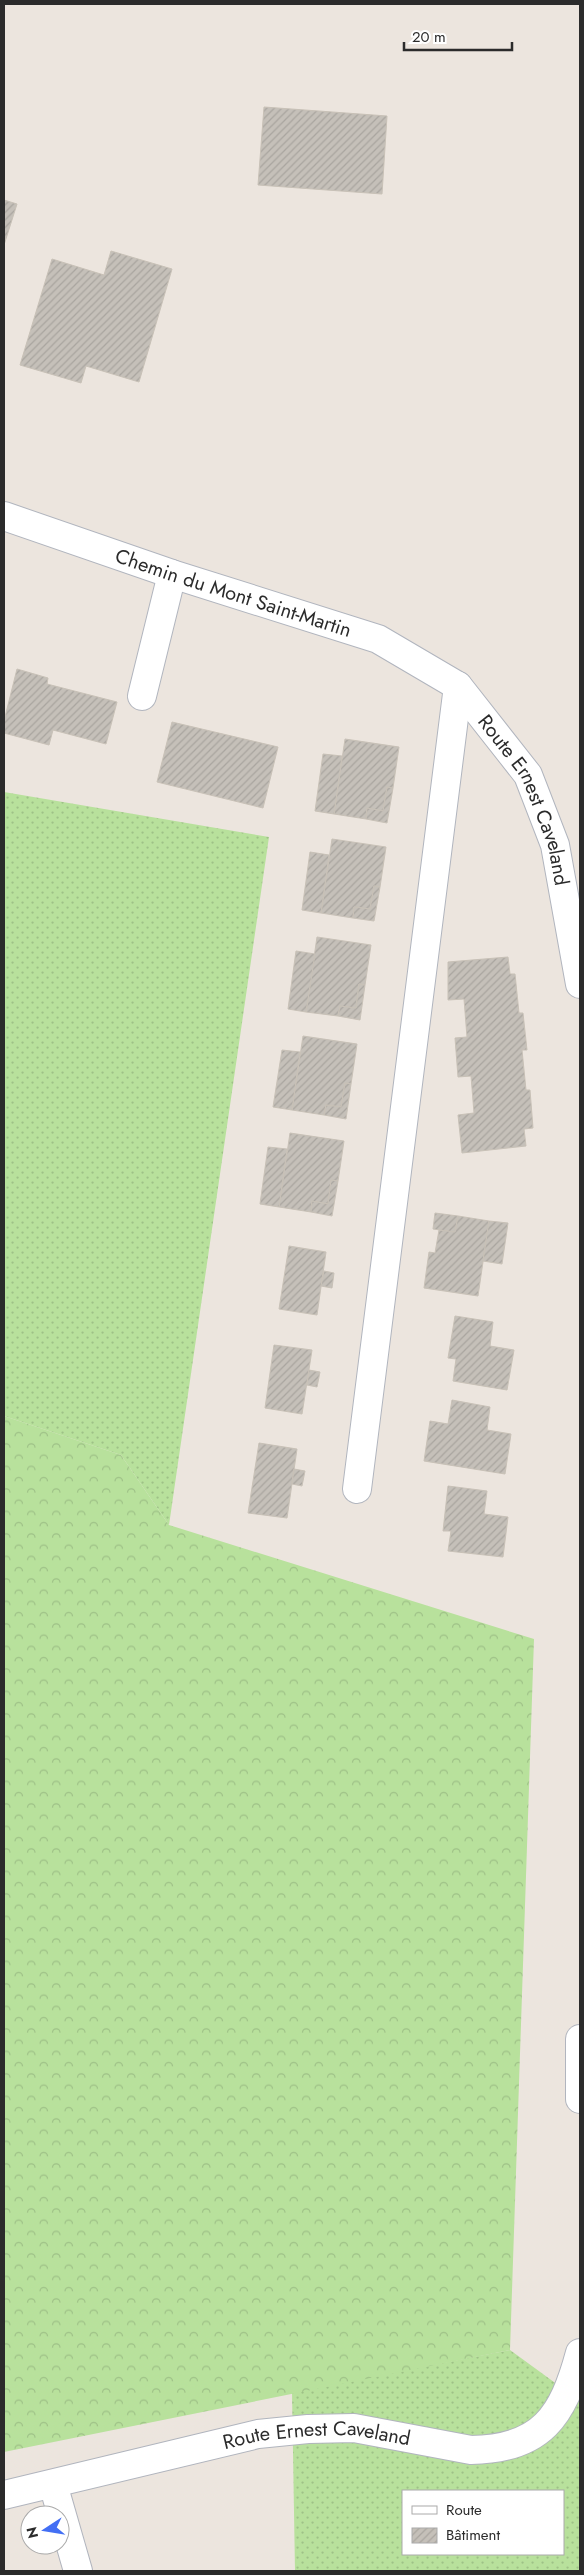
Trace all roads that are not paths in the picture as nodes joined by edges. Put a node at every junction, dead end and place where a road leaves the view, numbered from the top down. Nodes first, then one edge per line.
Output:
1 (4, 516) edge
2 (172, 574) junction
3 (458, 686) junction
4 (142, 696) dead end
5 (580, 984) edge
6 (357, 1489) dead end
7 (580, 2039) edge
8 (580, 2099) edge
9 (580, 2353) edge
10 (53, 2484) junction
11 (4, 2495) edge
12 (78, 2571) edge

1 - 2 street, Chemin du Mont Saint-Martin
2 - 3 street, Chemin du Mont Saint-Martin
2 - 4 street
3 - 5 street, Route Ernest Caveland
3 - 6 street
7 - 8 street
9 - 10 street, Route Ernest Caveland
10 - 11 street, Route Ernest Caveland
10 - 12 street

